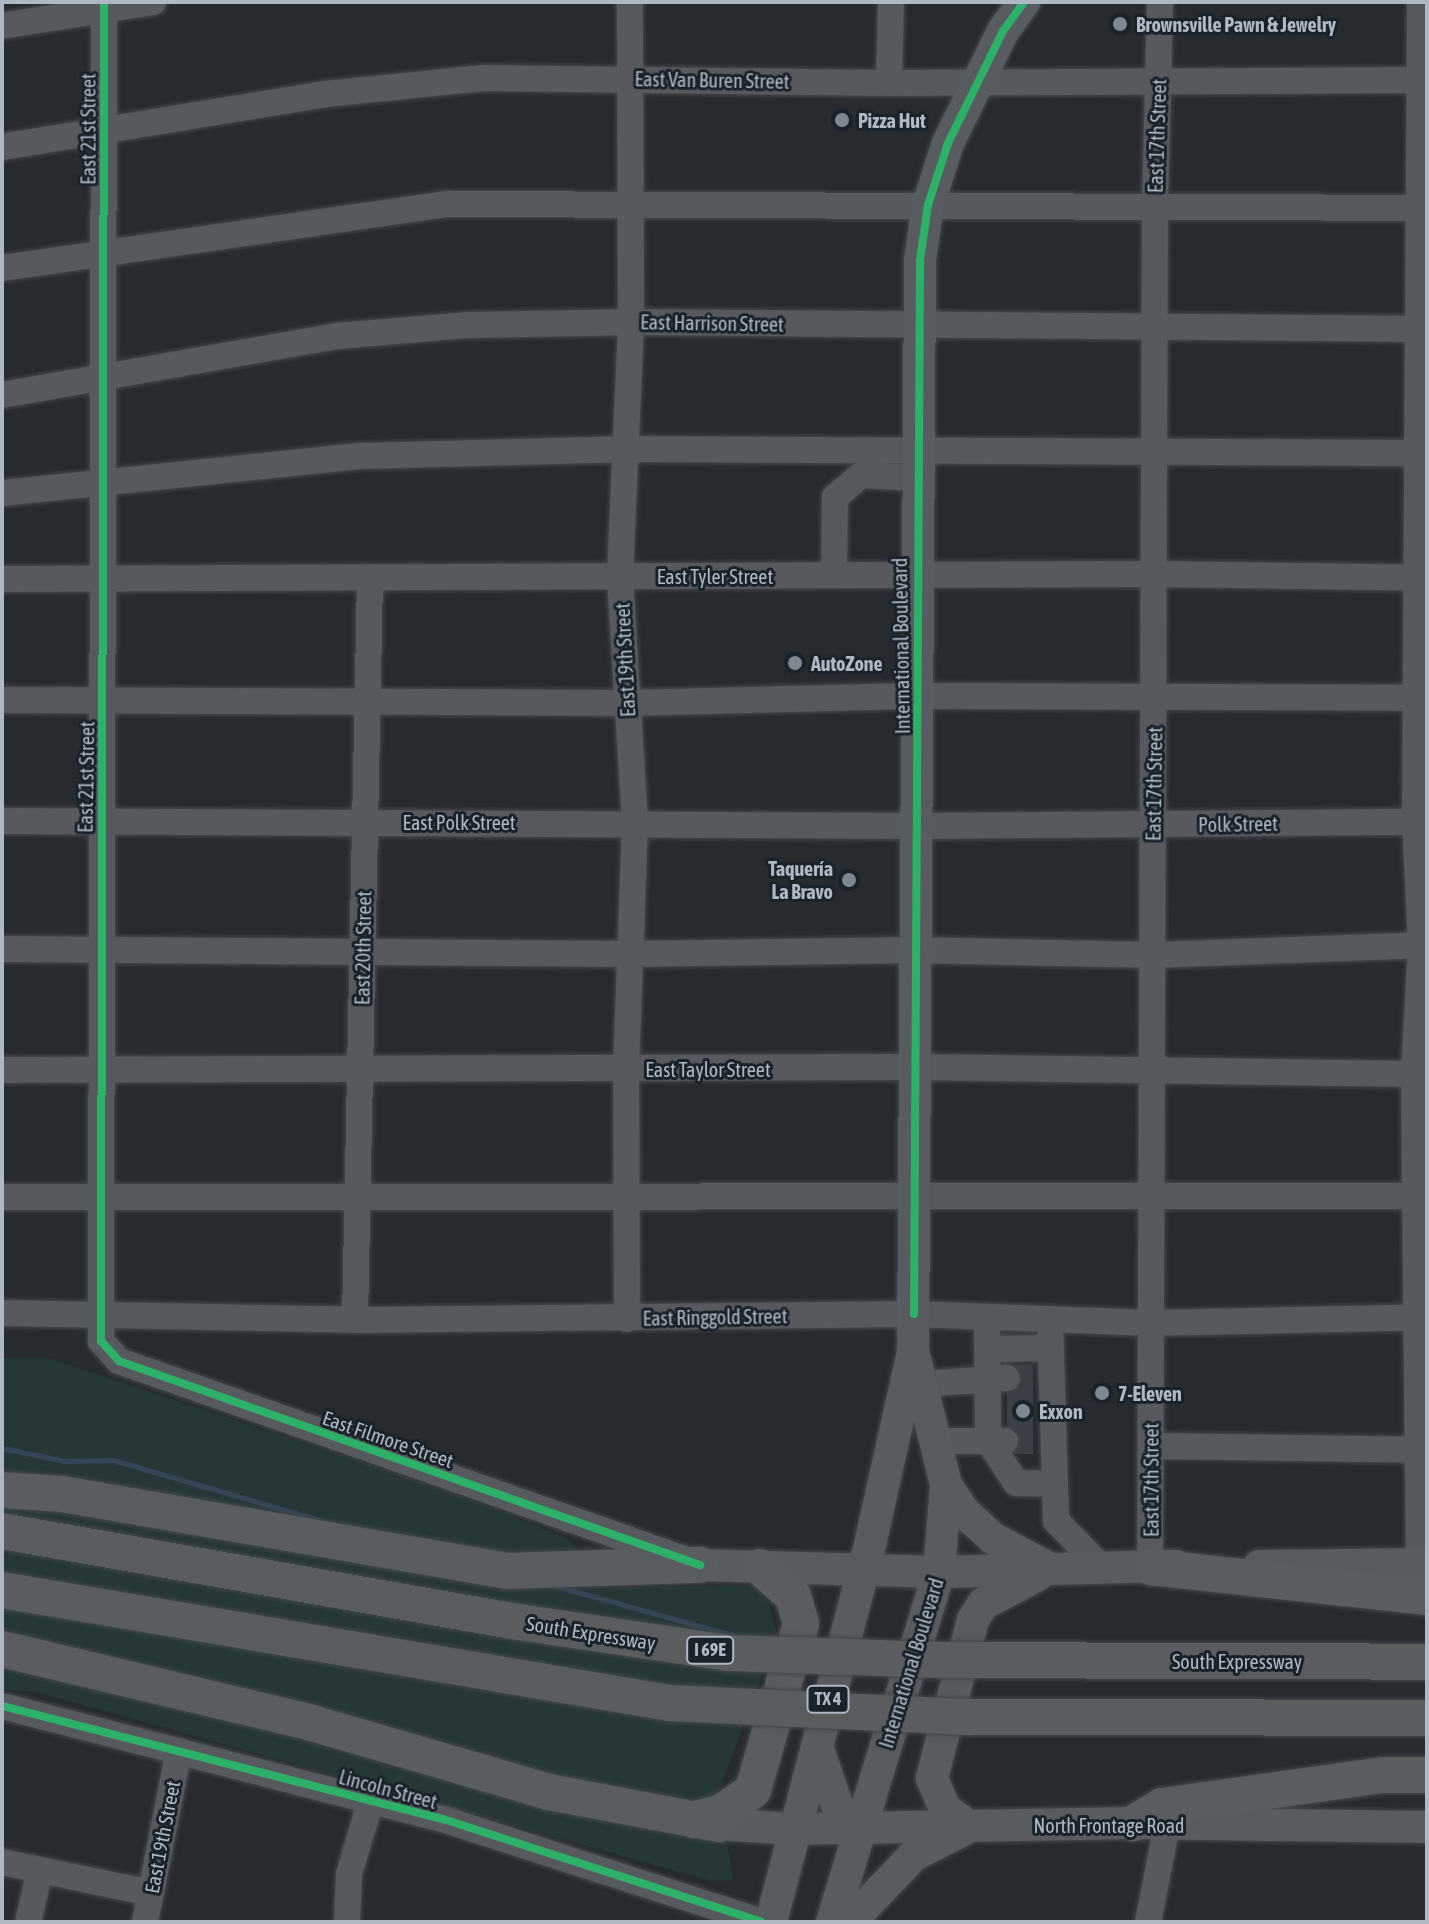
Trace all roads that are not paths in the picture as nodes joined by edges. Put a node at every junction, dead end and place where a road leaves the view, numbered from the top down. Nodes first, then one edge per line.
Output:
1 (153, 2) edge
2 (630, 2) edge
3 (891, 2) edge
4 (1024, 2) edge
5 (1160, 2) edge
6 (1420, 2) edge
7 (104, 6) edge
8 (2, 26) edge
9 (632, 79) junction
10 (1158, 80) junction
11 (1423, 80) edge
12 (976, 82) junction
13 (889, 83) junction
14 (105, 130) junction
15 (2, 147) edge
16 (630, 205) junction
17 (928, 205) junction
18 (1155, 205) junction
19 (1422, 208) edge
20 (104, 251) junction
21 (2, 268) edge
22 (631, 322) junction
23 (916, 326) junction
24 (1157, 329) junction
25 (1421, 329) edge
26 (103, 380) junction
27 (2, 395) edge
28 (622, 449) junction
29 (1156, 451) junction
30 (1423, 452) edge
31 (916, 464) junction
32 (105, 482) junction
33 (2, 493) edge
34 (916, 574) junction
35 (1156, 574) junction
36 (834, 575) junction
37 (620, 576) junction
38 (107, 577) junction
39 (370, 577) junction
40 (1423, 578) edge
41 (2, 579) edge
42 (920, 696) junction
43 (1156, 698) junction
44 (1418, 698) junction
45 (2, 700) edge
46 (104, 701) junction
47 (368, 703) junction
48 (628, 703) junction
49 (101, 820) junction
50 (2, 821) edge
51 (366, 821) junction
52 (1415, 822) junction
53 (635, 823) junction
54 (1153, 825) junction
55 (917, 826) junction
56 (1424, 944) edge
57 (363, 948) junction
58 (2, 949) edge
59 (917, 950) junction
60 (102, 953) junction
61 (630, 954) junction
62 (1154, 955) junction
63 (916, 1067) junction
64 (362, 1069) junction
65 (2, 1070) edge
66 (626, 1070) junction
67 (103, 1071) junction
68 (1154, 1071) junction
69 (1414, 1074) junction
70 (916, 1193) junction
71 (1152, 1195) junction
72 (101, 1196) junction
73 (626, 1196) junction
74 (1415, 1196) junction
75 (2, 1197) edge
76 (358, 1200) junction
77 (98, 1312) junction
78 (2, 1313) edge
79 (914, 1314) junction
80 (987, 1317) junction
81 (1422, 1317) edge
82 (627, 1319) junction
83 (1050, 1319) junction
84 (355, 1320) junction
85 (1151, 1323) junction
86 (1050, 1348) junction
87 (988, 1349) junction
88 (913, 1352) junction
89 (921, 1384) junction
90 (998, 1410) junction
91 (936, 1441) junction
92 (1151, 1446) junction
93 (1423, 1450) edge
94 (1055, 1484) junction
95 (946, 1485) junction
96 (2, 1490) edge
97 (2, 1531) edge
98 (700, 1565) junction
99 (760, 1567) junction
100 (1150, 1567) junction
101 (864, 1568) junction
102 (1102, 1568) junction
103 (1052, 1569) junction
104 (939, 1572) junction
105 (1424, 1575) edge
106 (2, 1590) edge
107 (2, 1649) edge
108 (1427, 1662) edge
109 (2, 1706) edge
110 (1427, 1718) edge
111 (816, 1742) junction
112 (179, 1751) junction
113 (1427, 1775) edge
114 (371, 1800) junction
115 (711, 1819) junction
116 (1151, 1824) junction
117 (972, 1825) junction
118 (862, 1827) junction
119 (1427, 1827) edge
120 (792, 1829) junction
121 (2, 1862) edge
122 (40, 1871) junction
123 (151, 1893) junction
124 (28, 1922) edge
125 (145, 1922) edge
126 (347, 1922) edge
127 (761, 1922) edge
128 (771, 1922) edge
129 (832, 1922) edge
130 (850, 1922) edge
131 (1148, 1922) edge

1 - 7 street
2 - 9 street, East 19th Street
3 - 13 street
4 - 12 main road, International Boulevard / TX 4
5 - 10 street, East 17th Street
6 - 11 street
7 - 8 street
7 - 14 street, East 21st Street
9 - 13 street, East Van Buren Street
9 - 14 street, East Van Buren Street
9 - 16 street, East 19th Street
10 - 11 street, East Van Buren Street
10 - 12 street, East Van Buren Street
10 - 18 street, East 17th Street
11 - 19 street
12 - 13 street, East Van Buren Street
12 - 17 main road, International Boulevard / TX 4
14 - 15 street, East Van Buren Street
14 - 20 street, East 21st Street
16 - 17 street
16 - 20 street
16 - 22 street, East 19th Street
17 - 18 street
17 - 23 main road, International Boulevard / TX 4
18 - 19 street
18 - 24 street, East 17th Street
19 - 25 street
20 - 21 street
20 - 26 street, East 21st Street
22 - 23 street, East Harrison Street
22 - 26 street, East Harrison Street
22 - 28 street, East 19th Street
23 - 24 street, East Harrison Street
23 - 31 main road, International Boulevard / TX 4
24 - 25 street, East Harrison Street
24 - 29 street, East 17th Street
25 - 30 street
26 - 27 street, East Harrison Street
26 - 32 street, East 21st Street
28 - 31 street
28 - 32 street
28 - 37 street, East 19th Street
29 - 30 street
29 - 31 street
29 - 35 street, East 17th Street
30 - 40 street
31 - 34 main road, International Boulevard / TX 4
31 - 36 street
32 - 33 street
32 - 38 street, East 21st Street
34 - 35 street, East Tyler Street
34 - 36 street, East Tyler Street
34 - 42 main road, International Boulevard / TX 4
35 - 40 street, East Tyler Street
35 - 43 street, East 17th Street
36 - 37 street, East Tyler Street
37 - 39 street, East Tyler Street
37 - 48 street, East 19th Street
38 - 39 street, East Tyler Street
38 - 41 street, East Tyler Street
38 - 46 street, East 21st Street
39 - 47 street, East 20th Street
40 - 44 street
42 - 43 street
42 - 48 street
42 - 55 main road, International Boulevard / TX 4
43 - 44 street
43 - 54 street, East 17th Street
44 - 52 street
45 - 46 street
46 - 47 street
46 - 49 street, East 21st Street
47 - 48 street
47 - 51 street, East 20th Street
48 - 53 street, East 19th Street
49 - 50 street, East Polk Street
49 - 51 street, East Polk Street
49 - 60 street, East 21st Street
51 - 53 street, East Polk Street
51 - 57 street, East 20th Street
52 - 54 street, Polk Street
52 - 56 street
53 - 55 street, East Polk Street
53 - 61 street, East 19th Street
54 - 55 street, Polk Street
54 - 62 street, East 17th Street
55 - 59 main road, International Boulevard / TX 4
56 - 62 street
56 - 69 street
57 - 60 street
57 - 61 street
57 - 64 street, East 20th Street
58 - 60 street
59 - 61 street
59 - 62 street
59 - 63 main road, International Boulevard / TX 4
60 - 67 street, East 21st Street
61 - 66 street, East 19th Street
62 - 68 street, East 17th Street
63 - 66 street, East Taylor Street
63 - 68 street, East Taylor Street
63 - 70 main road, International Boulevard / TX 4
64 - 66 street, East Taylor Street
64 - 67 street, East Taylor Street
64 - 76 street, East 20th Street
65 - 67 street, East Taylor Street
66 - 73 street, East 19th Street
67 - 72 street, East 21st Street
68 - 69 street, East Taylor Street
68 - 71 street, East 17th Street
69 - 74 street
70 - 71 street
70 - 73 street
70 - 79 main road, International Boulevard / TX 4
71 - 74 street
71 - 85 street, East 17th Street
72 - 75 street
72 - 76 street
72 - 77 street, East 21st Street
73 - 76 street
73 - 82 street, East 19th Street
74 - 81 street
76 - 84 street, East 20th Street
77 - 78 street, East Ringgold Street
77 - 84 street, East Ringgold Street
77 - 98 street, East Filmore Street
79 - 80 street, East Ringgold Street
79 - 82 street, East Ringgold Street
79 - 88 main road, International Boulevard / TX 4
80 - 83 street, East Ringgold Street
80 - 87 street
81 - 85 street, East Ringgold Street
81 - 93 street
82 - 84 street, East Ringgold Street
83 - 85 street, East Ringgold Street
83 - 86 street
85 - 92 street, East 17th Street
86 - 87 street
86 - 94 street
87 - 90 street
88 - 89 main road, International Boulevard / TX 4
88 - 101 main road, International Boulevard / TX 4
89 - 90 street
89 - 91 main road, International Boulevard / TX 4
90 - 91 street
90 - 94 street
91 - 95 main road, International Boulevard / TX 4
92 - 93 street
92 - 100 street, East 17th Street
93 - 105 street
94 - 102 street
95 - 103 main road
95 - 104 main road, International Boulevard / TX 4
96 - 98 highway
97 - 108 highway, South Expressway / I 69E, bridge
98 - 99 main road
99 - 101 main road
99 - 115 highway
100 - 102 main road
100 - 105 highway
101 - 104 main road
101 - 111 main road, International Boulevard / TX 4
102 - 103 main road
103 - 104 main road
103 - 117 main road
104 - 118 main road, International Boulevard / TX 4
106 - 110 highway, bridge
107 - 115 highway
109 - 112 street, Lincoln Street
111 - 118 main road
111 - 120 main road, International Boulevard / TX 4
112 - 114 street, Lincoln Street
112 - 123 street, East 19th Street
113 - 116 highway
114 - 126 street
114 - 127 street, Lincoln Street
115 - 120 main road, North Frontage Road
116 - 117 main road, North Frontage Road
116 - 119 main road, North Frontage Road
116 - 131 street
117 - 118 main road, North Frontage Road
117 - 130 main road
118 - 120 main road, North Frontage Road
118 - 129 main road, International Boulevard / TX 4
120 - 128 main road, International Boulevard / TX 4
121 - 122 street
122 - 123 street
122 - 124 street
123 - 125 street, East 19th Street

